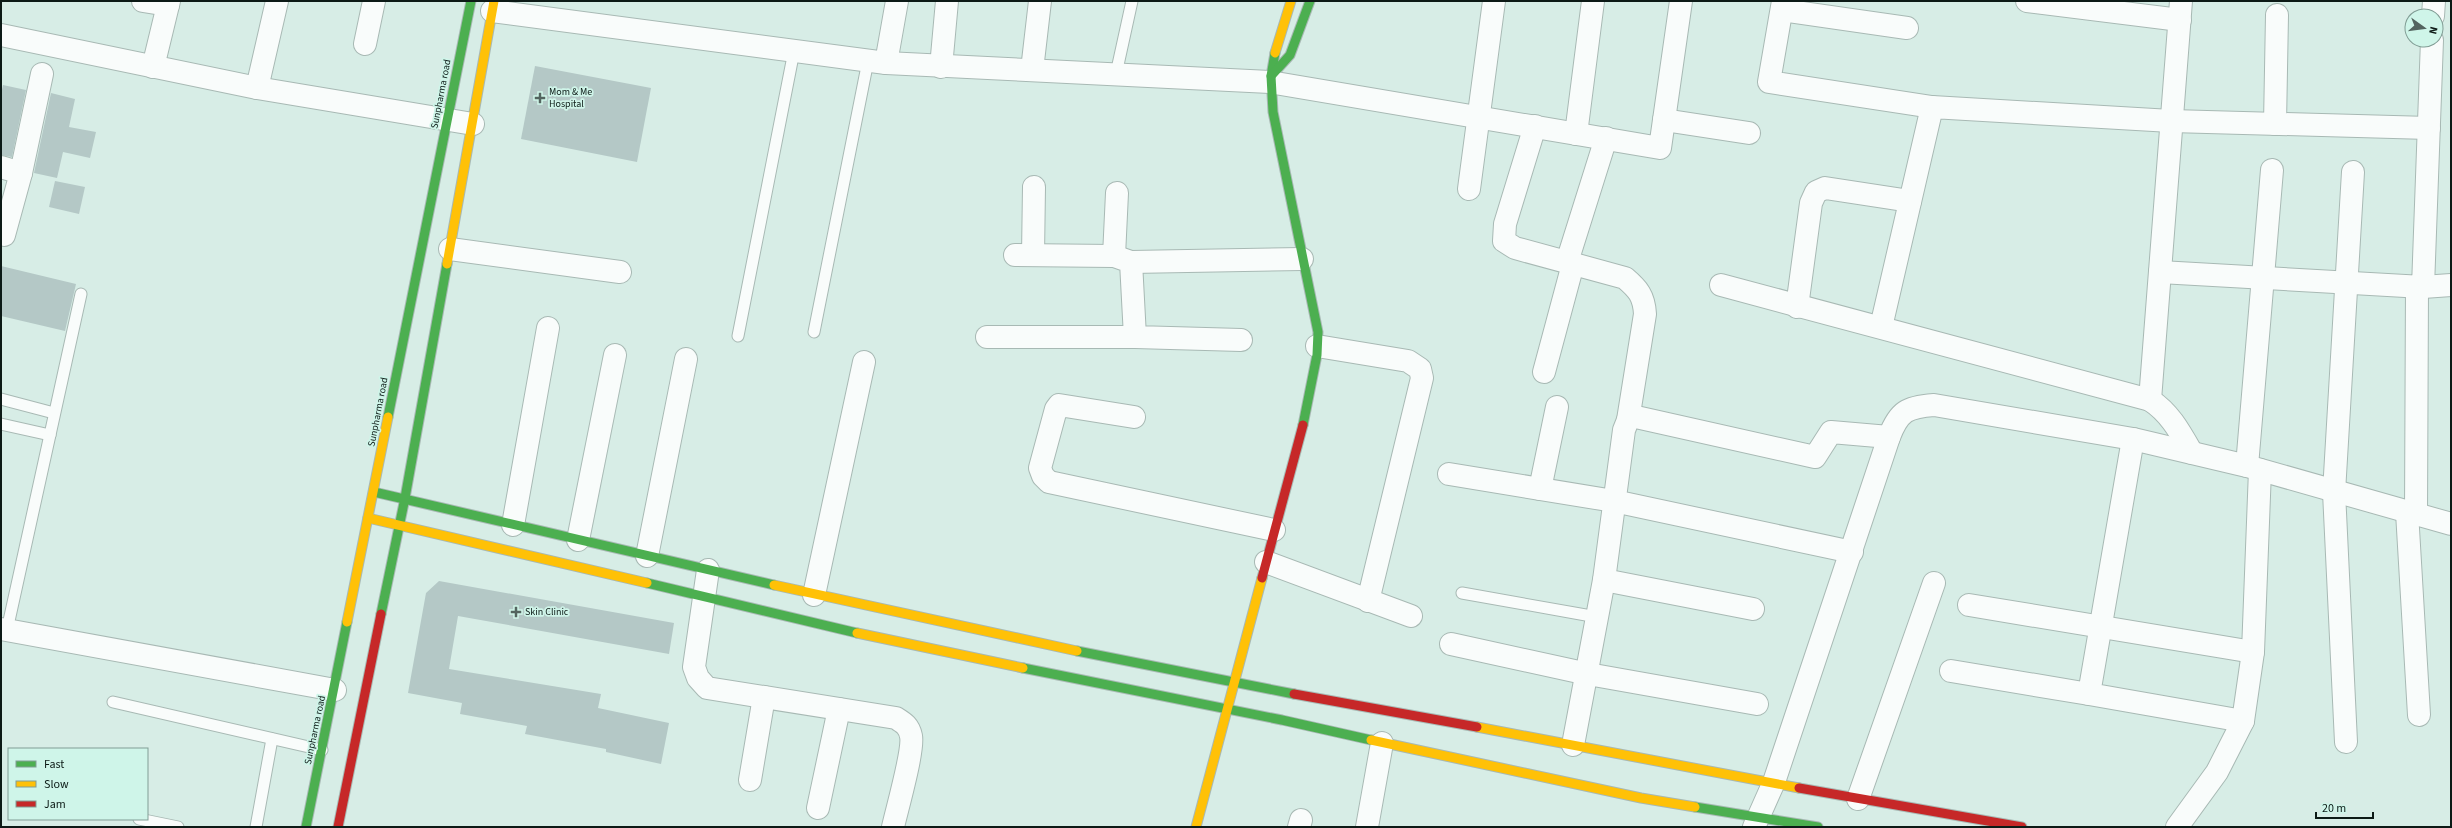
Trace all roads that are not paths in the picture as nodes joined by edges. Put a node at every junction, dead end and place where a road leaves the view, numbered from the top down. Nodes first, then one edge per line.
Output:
1 (143, 1) edge
2 (277, 1) edge
3 (374, 1) edge
4 (470, 1) edge
5 (897, 1) edge
6 (947, 1) edge
7 (1040, 1) edge
8 (1132, 1) edge
9 (1291, 1) edge
10 (1310, 1) edge
11 (1494, 1) edge
12 (1593, 1) edge
13 (1682, 1) edge
14 (2027, 1) edge
15 (168, 3) edge
16 (493, 6) edge
17 (1782, 6) edge
18 (2180, 10) edge
19 (2277, 15) dead end
20 (1906, 28) dead end
21 (1, 35) edge
22 (365, 44) dead end
23 (2432, 48) edge
24 (794, 51) junction
25 (877, 62) junction
26 (152, 67) junction
27 (941, 67) junction
28 (1032, 70) junction
29 (42, 74) dead end
30 (1116, 74) junction
31 (1270, 79) junction
32 (257, 88) junction
33 (1932, 107) junction
34 (1479, 117) junction
35 (447, 120) junction
36 (1664, 120) junction
37 (2172, 121) junction
38 (473, 124) junction
39 (2275, 124) junction
40 (1535, 126) junction
41 (2429, 128) junction
42 (1750, 133) dead end
43 (1576, 134) junction
44 (1606, 138) junction
45 (11, 170) edge
46 (2272, 170) dead end
47 (2353, 172) dead end
48 (1034, 187) dead end
49 (1469, 189) dead end
50 (1117, 193) dead end
51 (1910, 201) junction
52 (4, 235) dead end
53 (450, 248) junction
54 (1123, 259) junction
55 (1302, 259) junction
56 (1570, 263) junction
57 (620, 272) dead end
58 (2160, 272) junction
59 (2261, 278) junction
60 (2346, 282) junction
61 (1720, 285) dead end
62 (2451, 285) edge
63 (2420, 287) junction
64 (81, 294) dead end
65 (1797, 307) junction
66 (1881, 327) junction
67 (548, 328) dead end
68 (814, 332) dead end
69 (738, 336) dead end
70 (987, 337) dead end
71 (1135, 337) junction
72 (1241, 340) dead end
73 (1318, 346) junction
74 (615, 355) dead end
75 (686, 359) dead end
76 (864, 362) dead end
77 (1544, 372) dead end
78 (1, 399) edge
79 (2150, 400) junction
80 (1557, 407) dead end
81 (54, 413) junction
82 (1134, 417) dead end
83 (1628, 420) junction
84 (1, 424) edge
85 (50, 435) junction
86 (1889, 437) junction
87 (2133, 439) junction
88 (2192, 452) junction
89 (2253, 468) junction
90 (1449, 474) dead end
91 (1540, 489) junction
92 (374, 492) junction
93 (2334, 492) junction
94 (405, 498) junction
95 (1614, 501) junction
96 (2412, 513) junction
97 (368, 518) junction
98 (2451, 524) edge
99 (400, 525) junction
100 (513, 525) junction
101 (1274, 530) junction
102 (578, 540) junction
103 (1852, 552) junction
104 (647, 556) junction
105 (1266, 562) junction
106 (708, 570) junction
107 (1604, 580) junction
108 (1934, 583) dead end
109 (1462, 593) dead end
110 (814, 595) junction
111 (702, 597) junction
112 (1368, 601) junction
113 (1969, 605) dead end
114 (1753, 609) dead end
115 (1411, 616) dead end
116 (1596, 617) junction
117 (2101, 627) junction
118 (4, 629) edge
119 (1451, 644) dead end
120 (2253, 652) junction
121 (1951, 670) dead end
122 (1588, 674) junction
123 (1235, 683) junction
124 (335, 690) junction
125 (2089, 694) junction
126 (764, 697) junction
127 (113, 702) dead end
128 (1757, 704) dead end
129 (839, 709) junction
130 (1228, 709) junction
131 (2419, 715) dead end
132 (2243, 721) junction
133 (272, 739) junction
134 (2346, 742) dead end
135 (1382, 744) junction
136 (1573, 745) junction
137 (322, 750) junction
138 (750, 780) dead end
139 (1774, 782) junction
140 (1858, 799) junction
141 (818, 808) dead end
142 (144, 820) edge
143 (1757, 821) edge
144 (178, 827) edge
145 (256, 827) edge
146 (306, 827) edge
147 (338, 827) edge
148 (893, 827) edge
149 (1196, 827) edge
150 (1367, 827) edge
151 (1818, 827) edge
152 (2022, 827) edge
153 (2177, 827) edge

1 - 15 street
2 - 32 street
3 - 22 street
4 - 35 street, Sunpharma road
5 - 25 street
6 - 27 street
7 - 28 street
8 - 30 lane
9 - 31 street
10 - 31 street
11 - 34 street
12 - 43 street
13 - 36 street
14 - 18 street
15 - 26 street
16 - 24 street
16 - 38 street
17 - 20 street
17 - 33 street
18 - 37 street
19 - 39 street
21 - 26 street
23 - 41 street
24 - 25 street
24 - 69 lane
25 - 27 street
25 - 68 lane
26 - 32 street
27 - 28 street
28 - 30 street
29 - 45 street
30 - 31 street
31 - 34 street
31 - 55 street
32 - 35 street
33 - 37 street
33 - 51 street
34 - 40 street
34 - 49 street
35 - 38 street
35 - 92 street, Sunpharma road
36 - 42 street
36 - 44 street
37 - 39 street
37 - 58 street
38 - 53 street
39 - 41 street
40 - 43 street
40 - 56 street
41 - 63 street
43 - 44 street
44 - 56 street
45 - 52 street
46 - 59 street
47 - 60 street
48 - 54 street
50 - 54 street
51 - 65 street
51 - 66 street
53 - 57 street
53 - 94 street
54 - 55 street
54 - 71 street
55 - 73 street
56 - 77 street
56 - 83 street
58 - 59 street
58 - 79 street
59 - 60 street
59 - 89 street
60 - 63 street
60 - 93 street
61 - 65 street
62 - 63 street
63 - 96 street
64 - 81 lane
65 - 66 street
66 - 79 street
67 - 100 street
70 - 71 street
71 - 72 street
73 - 101 street
73 - 112 street
74 - 102 street
75 - 104 street
76 - 110 street
78 - 81 lane
79 - 88 street
80 - 91 street
81 - 85 lane
82 - 101 street
83 - 86 street
83 - 95 street
84 - 85 lane
85 - 118 lane
86 - 87 street
86 - 103 street
87 - 88 street
87 - 117 street
88 - 89 street
89 - 93 street
89 - 120 street
90 - 91 street
91 - 95 street
92 - 94 street
92 - 97 street, Sunpharma road
93 - 96 street
93 - 134 street
94 - 99 street
94 - 100 street
95 - 103 street
95 - 107 street
96 - 98 street
96 - 131 street
97 - 99 street
97 - 124 street, Sunpharma road
99 - 111 street
99 - 147 street
100 - 102 street
101 - 105 street
102 - 104 street
103 - 139 street
104 - 106 street
105 - 112 street
105 - 123 street
106 - 110 street
106 - 111 street
107 - 114 street
107 - 116 street
108 - 140 street
109 - 116 lane
110 - 123 street
111 - 126 street
111 - 130 street
112 - 115 street
113 - 117 street
116 - 122 street
117 - 120 street
117 - 125 street
118 - 124 street
119 - 122 street
120 - 132 street
121 - 125 street
122 - 128 street
122 - 136 street
123 - 130 street
123 - 136 street
124 - 137 street, Sunpharma road
125 - 132 street
126 - 129 street
126 - 138 street
127 - 133 lane
129 - 141 street
129 - 148 street
130 - 135 street
130 - 149 street
132 - 153 street
133 - 137 lane
133 - 145 lane
135 - 143 street
135 - 150 street
136 - 139 street
137 - 146 street, Sunpharma road
139 - 140 street
139 - 143 street
140 - 152 street
142 - 144 lane
143 - 151 street

